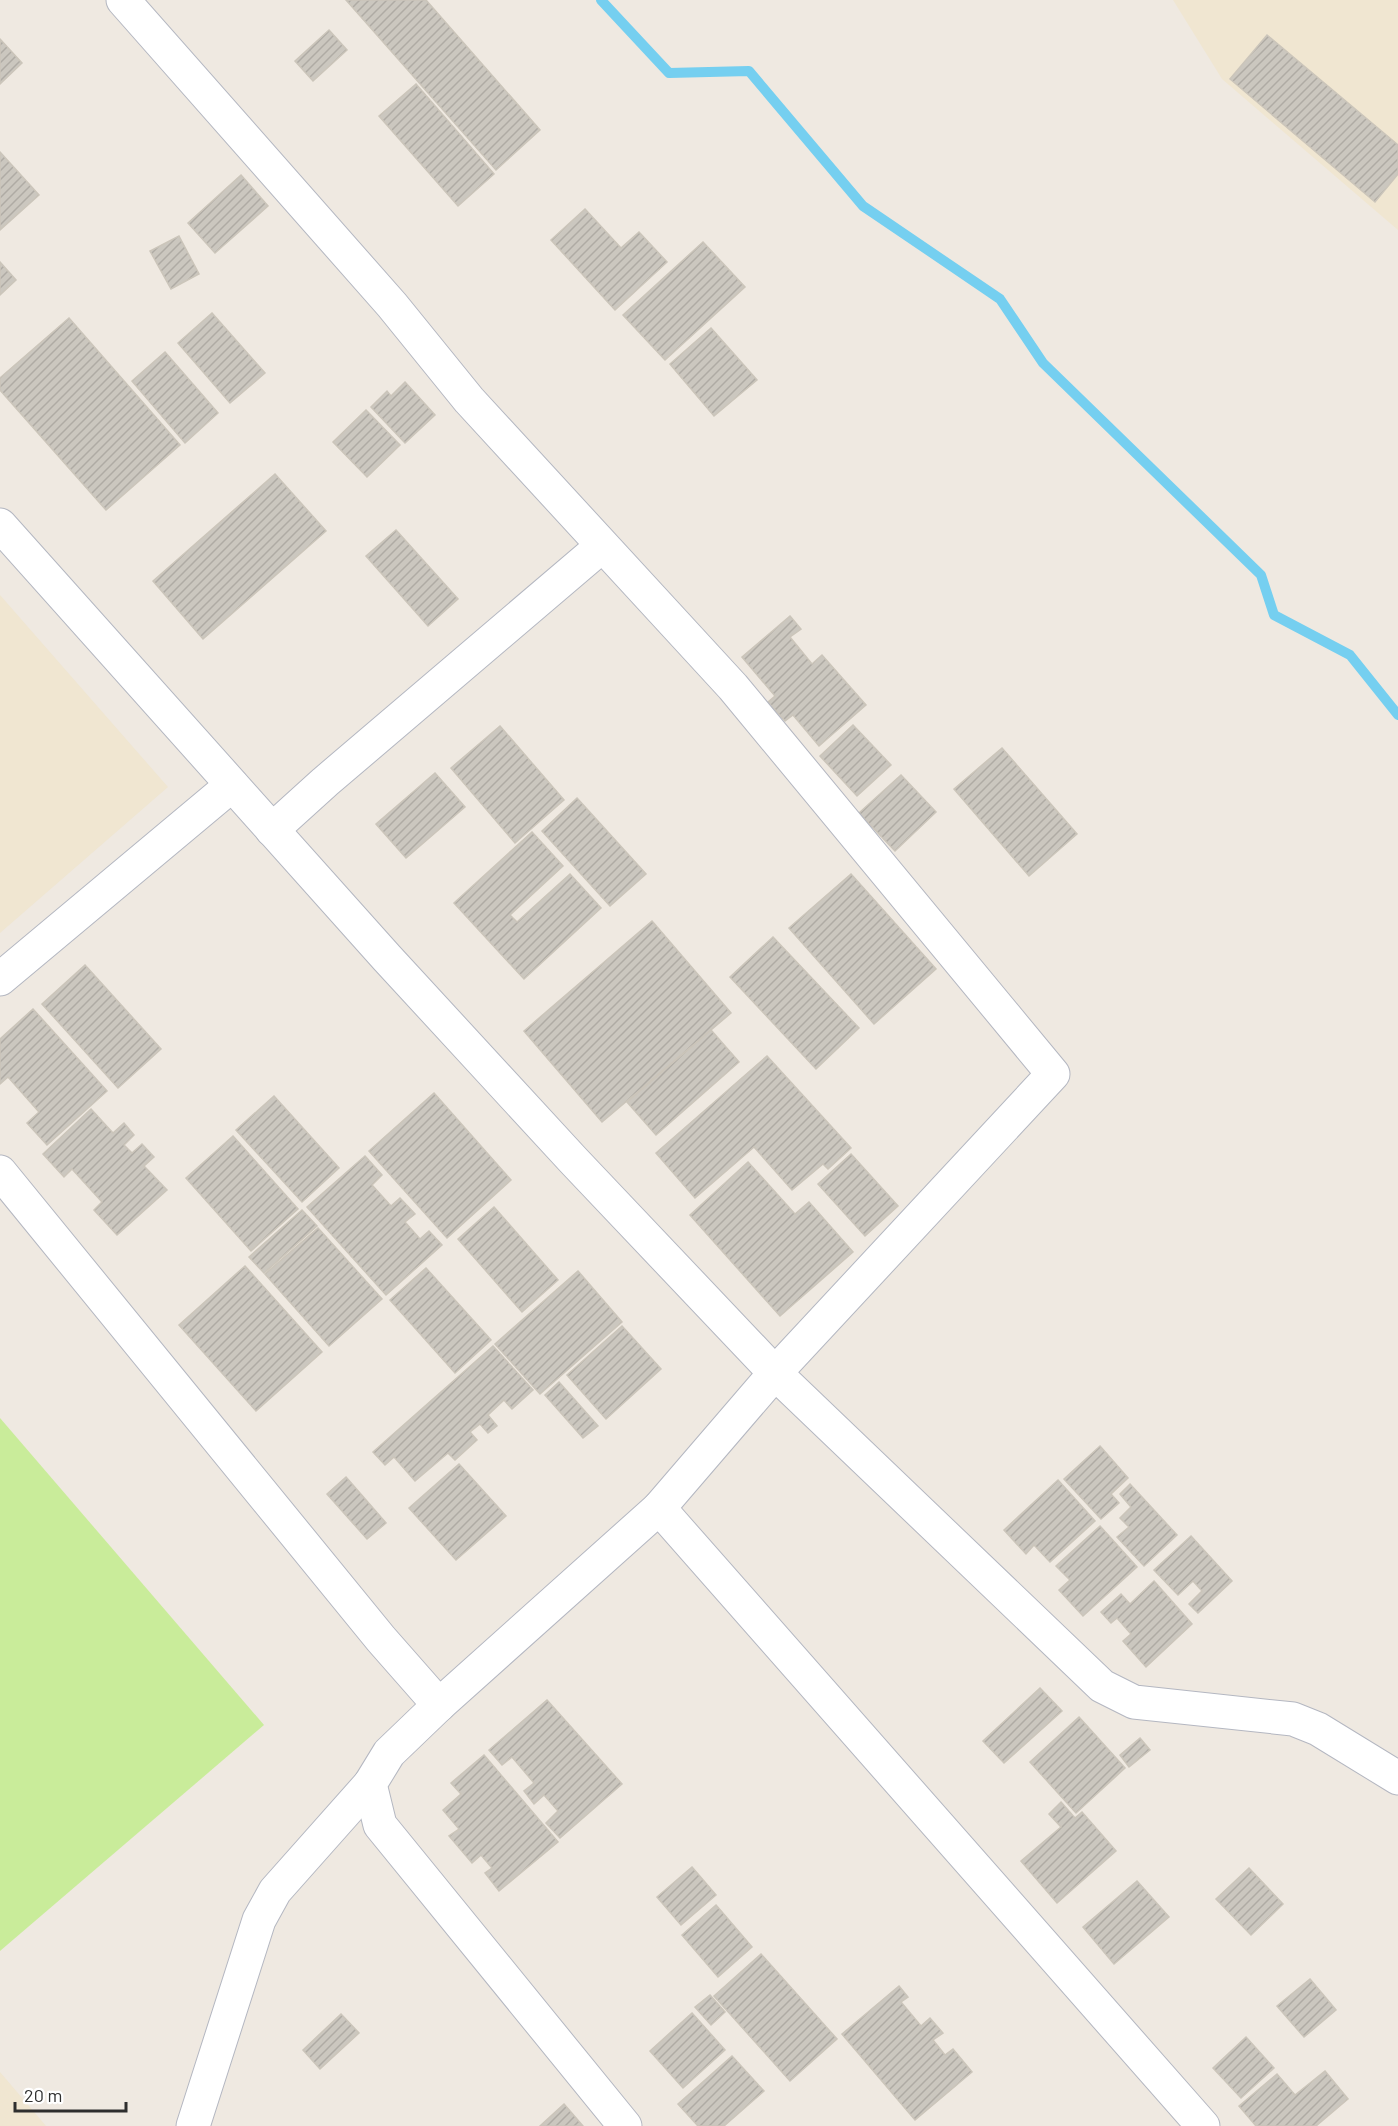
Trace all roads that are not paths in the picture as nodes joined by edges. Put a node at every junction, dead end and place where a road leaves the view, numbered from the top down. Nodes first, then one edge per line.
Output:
1 (123, 0) edge
2 (0, 525) edge
3 (602, 546) junction
4 (232, 785) junction
5 (272, 830) junction
6 (0, 979) edge
7 (0, 1172) edge
8 (775, 1374) junction
9 (659, 1508) junction
10 (440, 1705) junction
11 (1398, 1778) edge
12 (370, 1784) junction
13 (192, 2126) edge
14 (625, 2126) edge
15 (1203, 2126) edge

1 - 3 street
2 - 4 street
3 - 5 street
3 - 8 street
4 - 5 street
4 - 6 street
5 - 8 street
7 - 10 street
8 - 9 street
8 - 11 street
9 - 10 street
9 - 15 street
10 - 12 street
12 - 13 street
12 - 14 street

